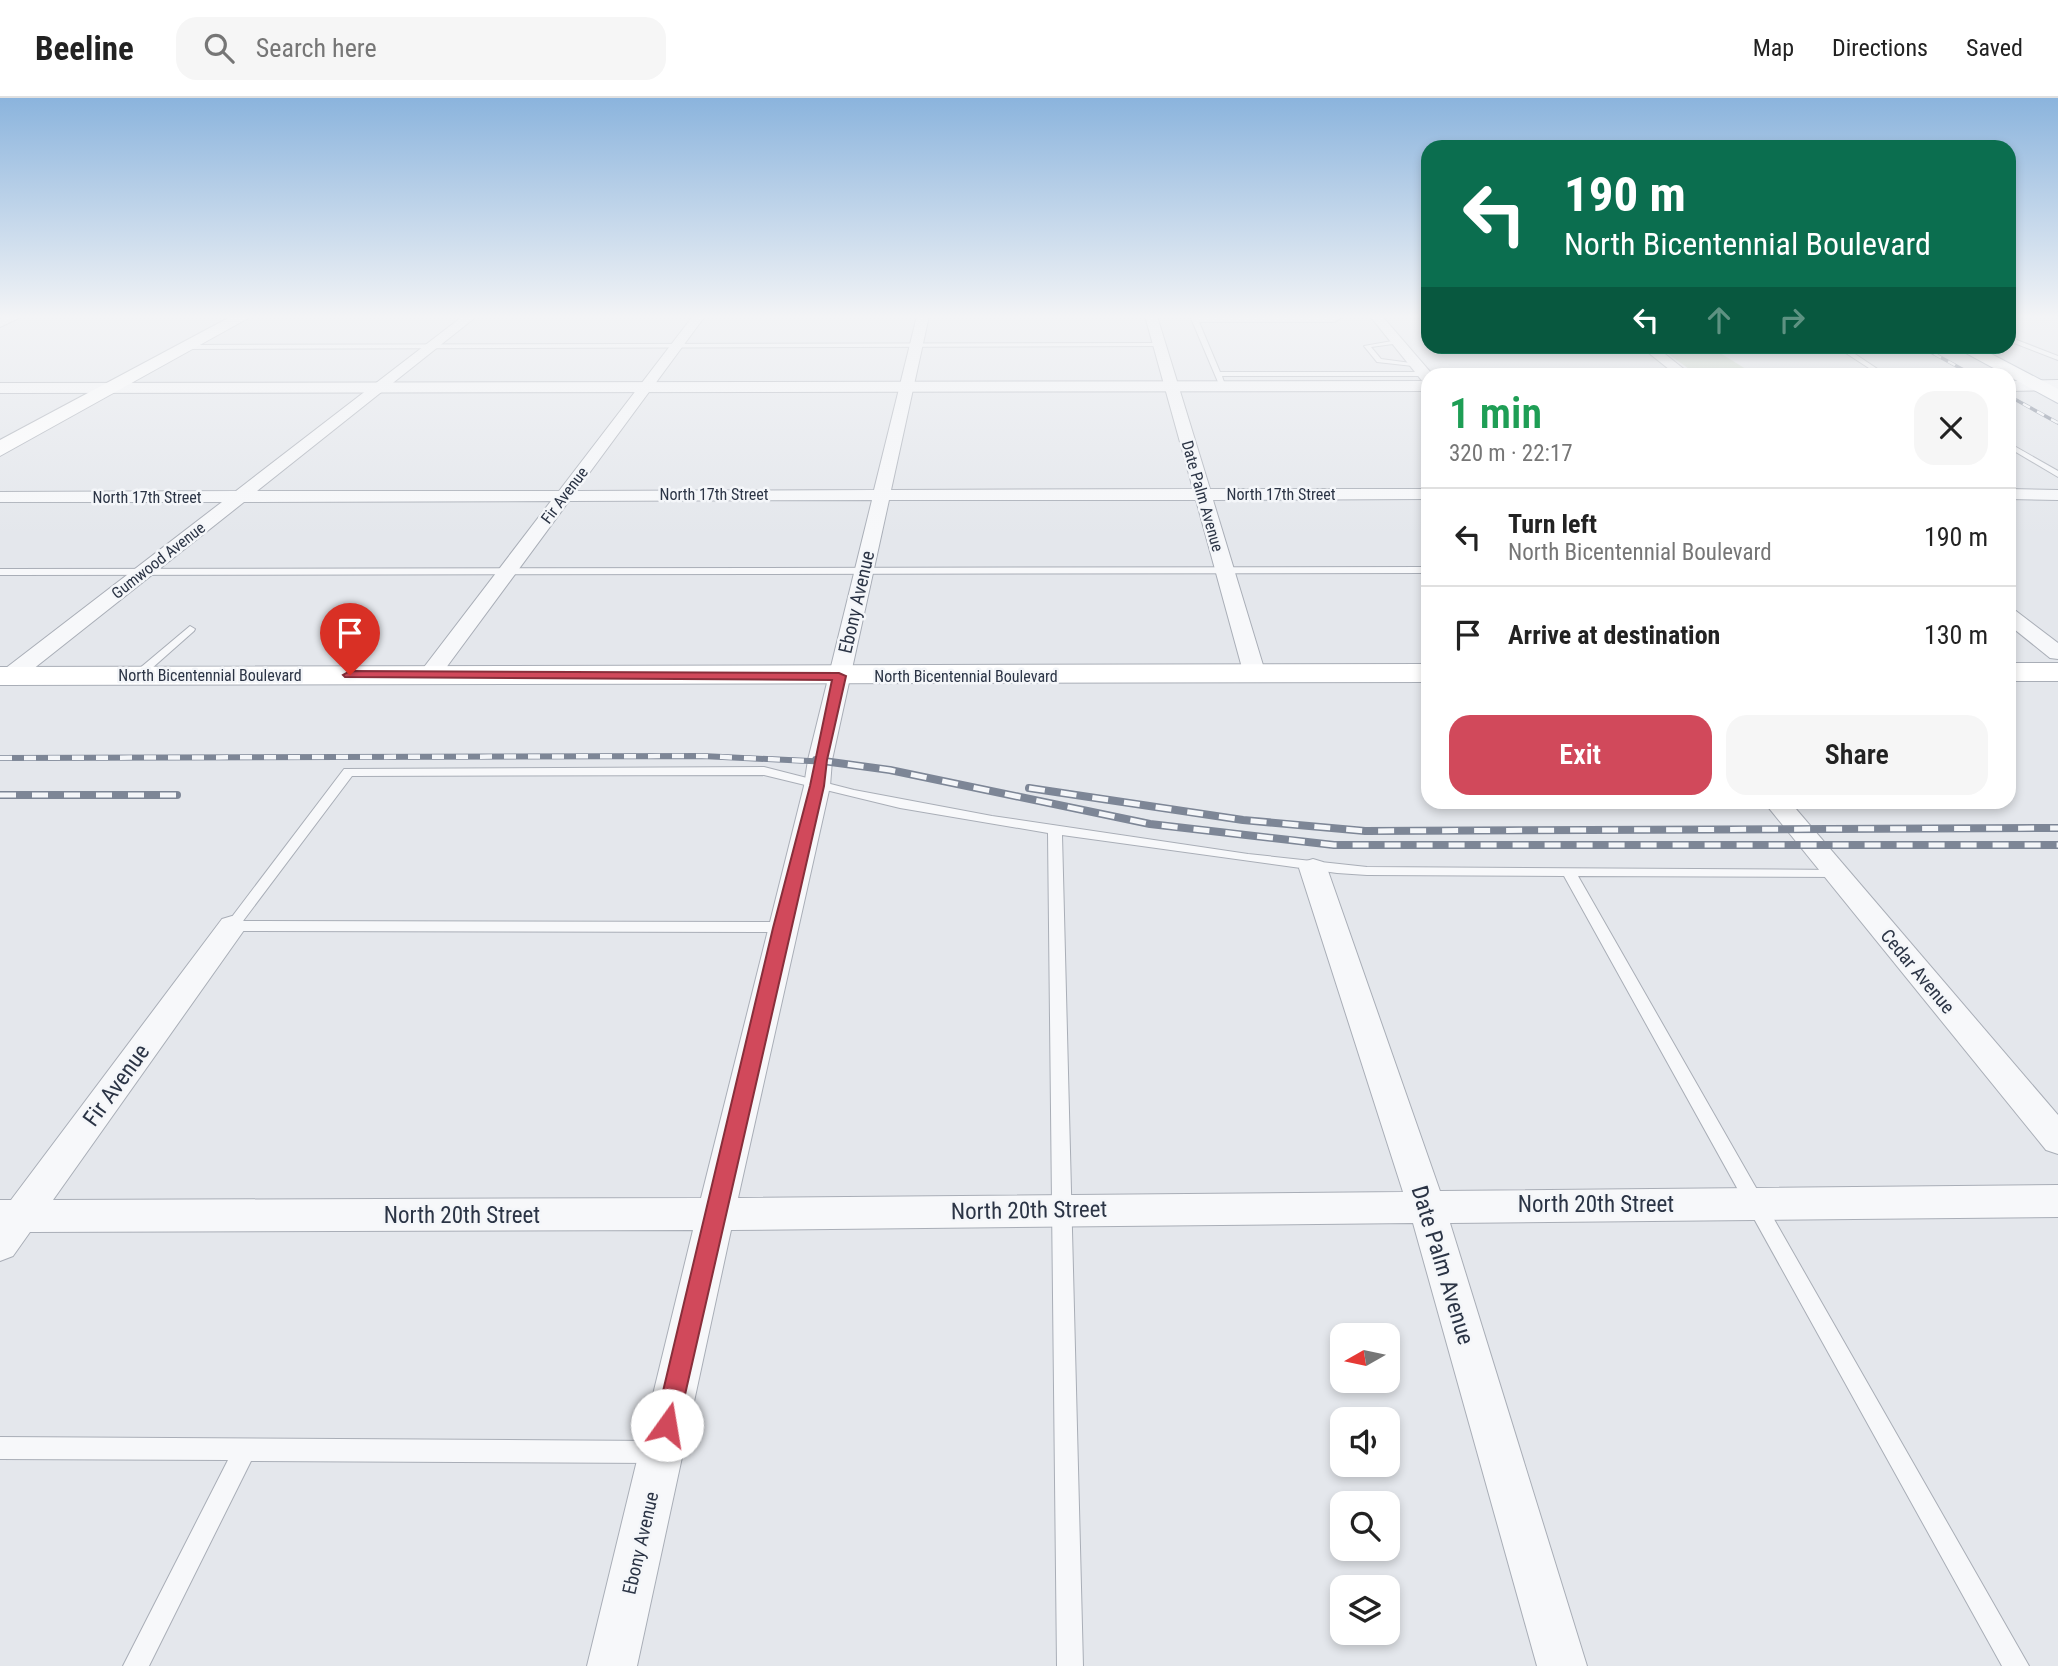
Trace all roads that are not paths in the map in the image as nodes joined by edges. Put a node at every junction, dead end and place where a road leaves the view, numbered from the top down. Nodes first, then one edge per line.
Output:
1 (113, 389) edge
2 (376, 389) edge
3 (643, 389) edge
4 (905, 389) edge
5 (1172, 389) edge
6 (0, 449) edge
7 (2016, 449) edge
8 (2058, 475) edge
9 (565, 494) junction
10 (881, 494) junction
11 (1203, 494) junction
12 (1421, 494) edge
13 (2016, 494) edge
14 (2058, 495) edge
15 (0, 497) edge
16 (238, 498) junction
17 (508, 570) junction
18 (864, 570) junction
19 (1225, 570) junction
20 (1421, 570) edge
21 (144, 571) junction
22 (0, 572) edge
23 (2016, 620) edge
24 (190, 629) dead end
25 (2058, 653) edge
26 (2016, 671) edge
27 (2058, 672) edge
28 (1421, 673) edge
29 (138, 675) junction
30 (429, 675) junction
31 (5, 676) edge
32 (839, 676) junction
33 (1255, 676) junction
34 (817, 786) junction
35 (1783, 809) edge
36 (1055, 830) junction
37 (1313, 868) junction
38 (1569, 872) junction
39 (1836, 873) junction
40 (232, 926) junction
41 (781, 928) junction
42 (2058, 1140) edge
43 (2058, 1201) edge
44 (1755, 1203) junction
45 (1426, 1205) junction
46 (1060, 1210) junction
47 (716, 1214) junction
48 (7, 1225) edge
49 (0, 1448) edge
50 (245, 1450) junction
51 (661, 1452) junction
52 (135, 1666) edge
53 (612, 1666) edge
54 (1070, 1666) edge
55 (1562, 1666) edge
56 (2016, 1666) edge

1 - 6 main road
2 - 16 street, Gumwood Avenue
3 - 9 street, Fir Avenue
4 - 10 street, Ebony Avenue
5 - 11 street, Date Palm Avenue
7 - 8 lane
9 - 10 street, North 17th Street
9 - 16 street, North 17th Street
9 - 17 street, Fir Avenue
10 - 11 street, North 17th Street
10 - 18 street, Ebony Avenue
11 - 12 street, North 17th Street
11 - 19 street, Date Palm Avenue
13 - 14 street
15 - 16 street, North 17th Street
16 - 21 street, Gumwood Avenue
17 - 18 lane
17 - 21 lane
17 - 30 street, Fir Avenue
18 - 19 lane
18 - 32 street, Ebony Avenue
19 - 20 lane
19 - 33 street, Date Palm Avenue
21 - 22 lane
21 - 31 street, Gumwood Avenue
23 - 25 street
24 - 29 lane
26 - 27 main road
28 - 33 main road, North Bicentennial Boulevard
29 - 30 main road, North Bicentennial Boulevard
29 - 31 main road, North Bicentennial Boulevard
30 - 32 main road, North Bicentennial Boulevard
32 - 33 main road, North Bicentennial Boulevard
32 - 34 street, Ebony Avenue
34 - 36 lane
34 - 40 lane
34 - 41 street, Ebony Avenue
35 - 39 street, Cedar Avenue
36 - 37 lane
36 - 46 lane
37 - 38 lane
37 - 45 street, Date Palm Avenue
38 - 39 lane
38 - 44 lane
39 - 42 street, Cedar Avenue
40 - 41 lane
40 - 48 street, Fir Avenue
41 - 47 street, Ebony Avenue
43 - 44 street, North 20th Street
44 - 45 street, North 20th Street
44 - 56 lane
45 - 46 street, North 20th Street
45 - 55 street, Date Palm Avenue
46 - 47 street, North 20th Street
46 - 54 lane
47 - 48 street, North 20th Street
47 - 51 street, Ebony Avenue
49 - 50 lane
50 - 51 lane
50 - 52 lane
51 - 53 street, Ebony Avenue

